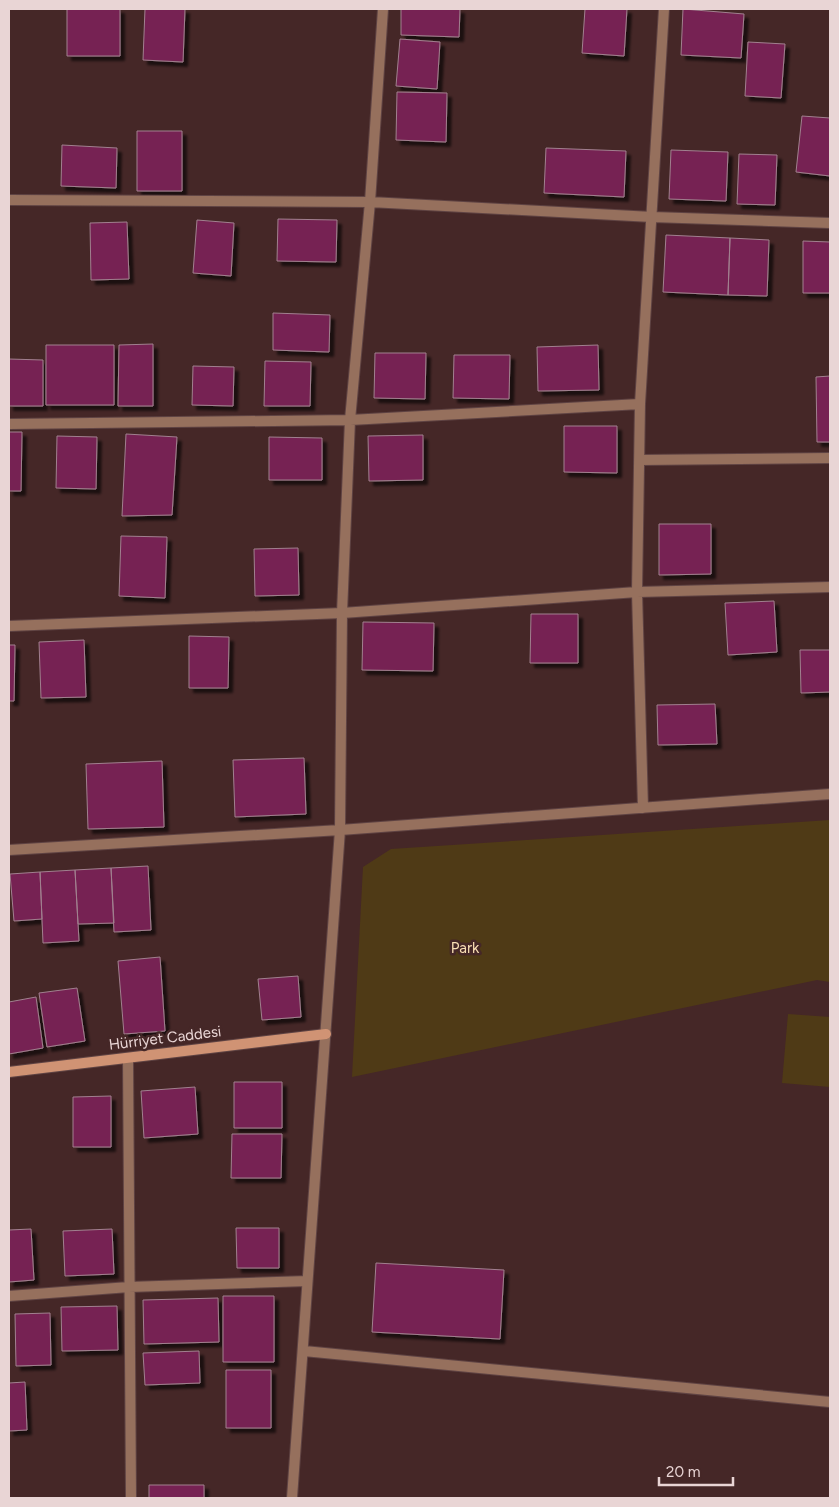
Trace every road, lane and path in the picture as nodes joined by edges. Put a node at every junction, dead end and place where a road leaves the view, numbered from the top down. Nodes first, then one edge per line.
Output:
1 (383, 9) edge
2 (664, 9) edge
3 (9, 200) edge
4 (370, 202) junction
5 (652, 217) junction
6 (830, 222) edge
7 (640, 404) junction
8 (350, 420) junction
9 (9, 424) edge
10 (830, 458) edge
11 (640, 460) junction
12 (830, 587) edge
13 (637, 592) junction
14 (342, 613) junction
15 (9, 626) edge
16 (830, 794) edge
17 (643, 808) junction
18 (340, 830) junction
19 (9, 850) edge
20 (326, 1034) junction
21 (128, 1058) junction
22 (9, 1072) edge
23 (308, 1281) junction
24 (129, 1287) junction
25 (9, 1296) edge
26 (304, 1351) junction
27 (830, 1402) edge
28 (132, 1498) edge
29 (292, 1498) edge

1 - 4 street
2 - 5 street
3 - 4 street
4 - 5 street
4 - 8 street
5 - 6 street
5 - 7 street
7 - 8 street
7 - 11 street
8 - 9 street
8 - 14 street
10 - 11 street
11 - 13 street
12 - 13 street
13 - 14 street
13 - 17 street
14 - 15 street
14 - 18 street
16 - 17 street
17 - 18 street
18 - 19 street
18 - 20 street
20 - 21 street, Hürriyet Caddesi
20 - 23 street
21 - 22 street, Hürriyet Caddesi
21 - 24 street
23 - 24 street
23 - 26 street
24 - 25 street
24 - 28 street
26 - 27 street
26 - 29 street

